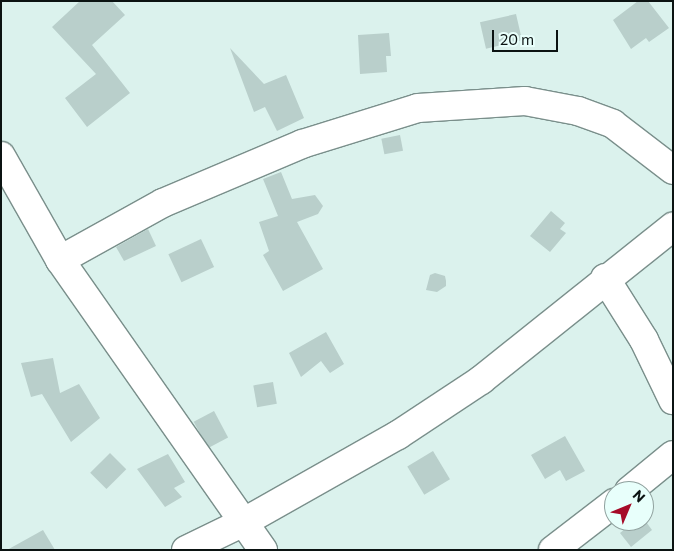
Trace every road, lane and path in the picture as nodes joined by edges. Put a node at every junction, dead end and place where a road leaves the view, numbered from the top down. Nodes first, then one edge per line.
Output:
1 (1, 156) edge
2 (673, 170) edge
3 (673, 226) edge
4 (60, 260) junction
5 (605, 278) junction
6 (673, 400) edge
7 (673, 455) edge
8 (641, 481) edge
9 (604, 511) edge
10 (244, 522) junction
11 (561, 548) edge
12 (186, 550) edge
13 (263, 550) edge

1 - 4 street
2 - 4 street
3 - 5 street
4 - 10 street
5 - 6 street
5 - 10 street
7 - 8 street
9 - 11 street
10 - 12 street
10 - 13 street

